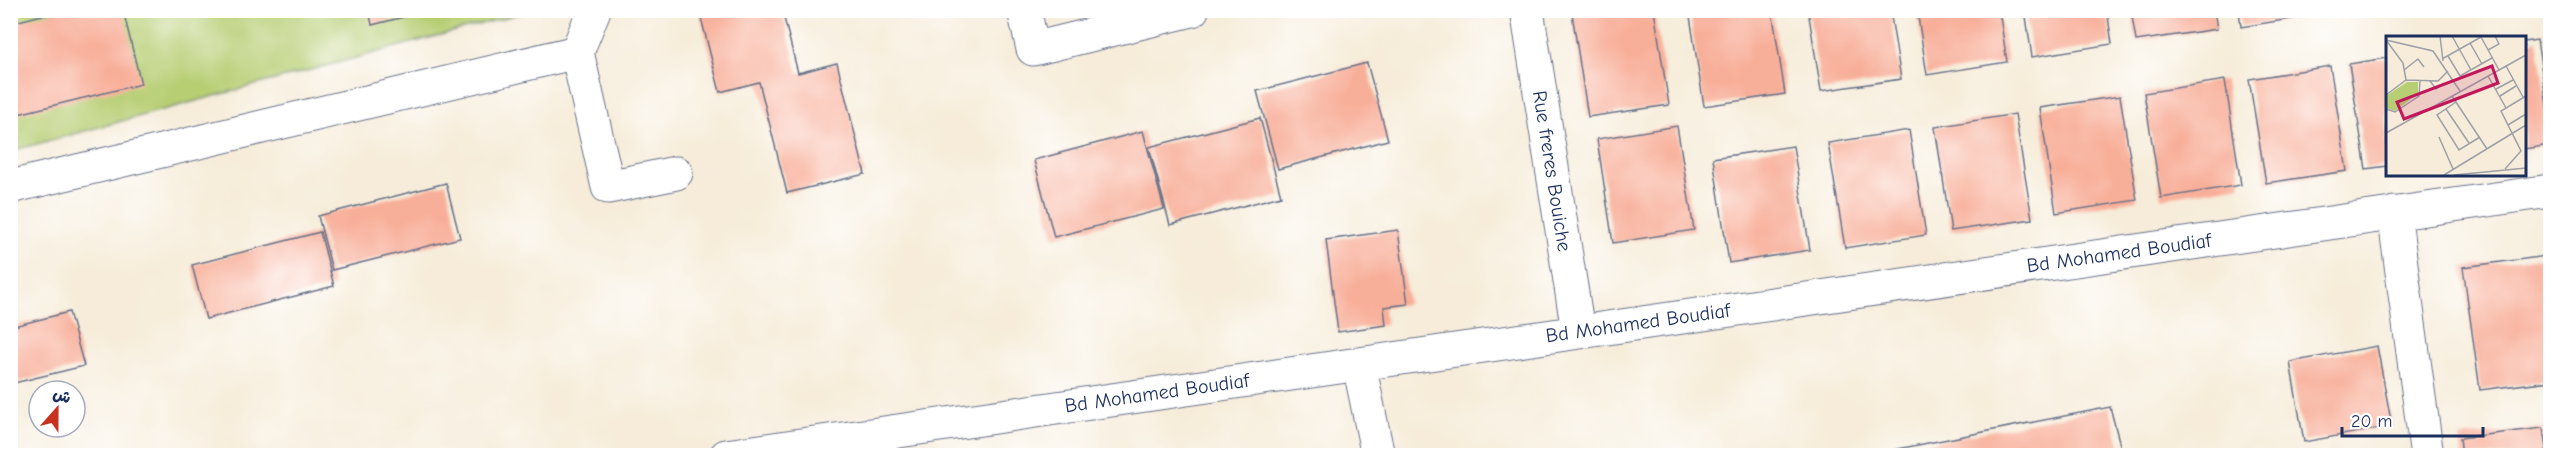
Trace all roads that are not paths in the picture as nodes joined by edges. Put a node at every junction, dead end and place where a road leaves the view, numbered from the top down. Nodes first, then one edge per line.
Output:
1 (594, 10) edge
2 (1024, 10) edge
3 (1192, 10) edge
4 (1527, 10) edge
5 (577, 52) junction
6 (676, 173) dead end
7 (10, 187) edge
8 (2550, 191) edge
9 (2394, 213) junction
10 (1578, 332) junction
11 (1359, 363) junction
12 (726, 456) edge
13 (1378, 456) edge
14 (2427, 456) edge

1 - 5 street
2 - 3 street
4 - 10 street, Rue freres Bouiche
5 - 6 street
5 - 7 street
8 - 9 street, Bd Mohamed Boudiaf
9 - 10 street, Bd Mohamed Boudiaf
9 - 14 street
10 - 11 street, Bd Mohamed Boudiaf
11 - 12 street, Bd Mohamed Boudiaf
11 - 13 street

